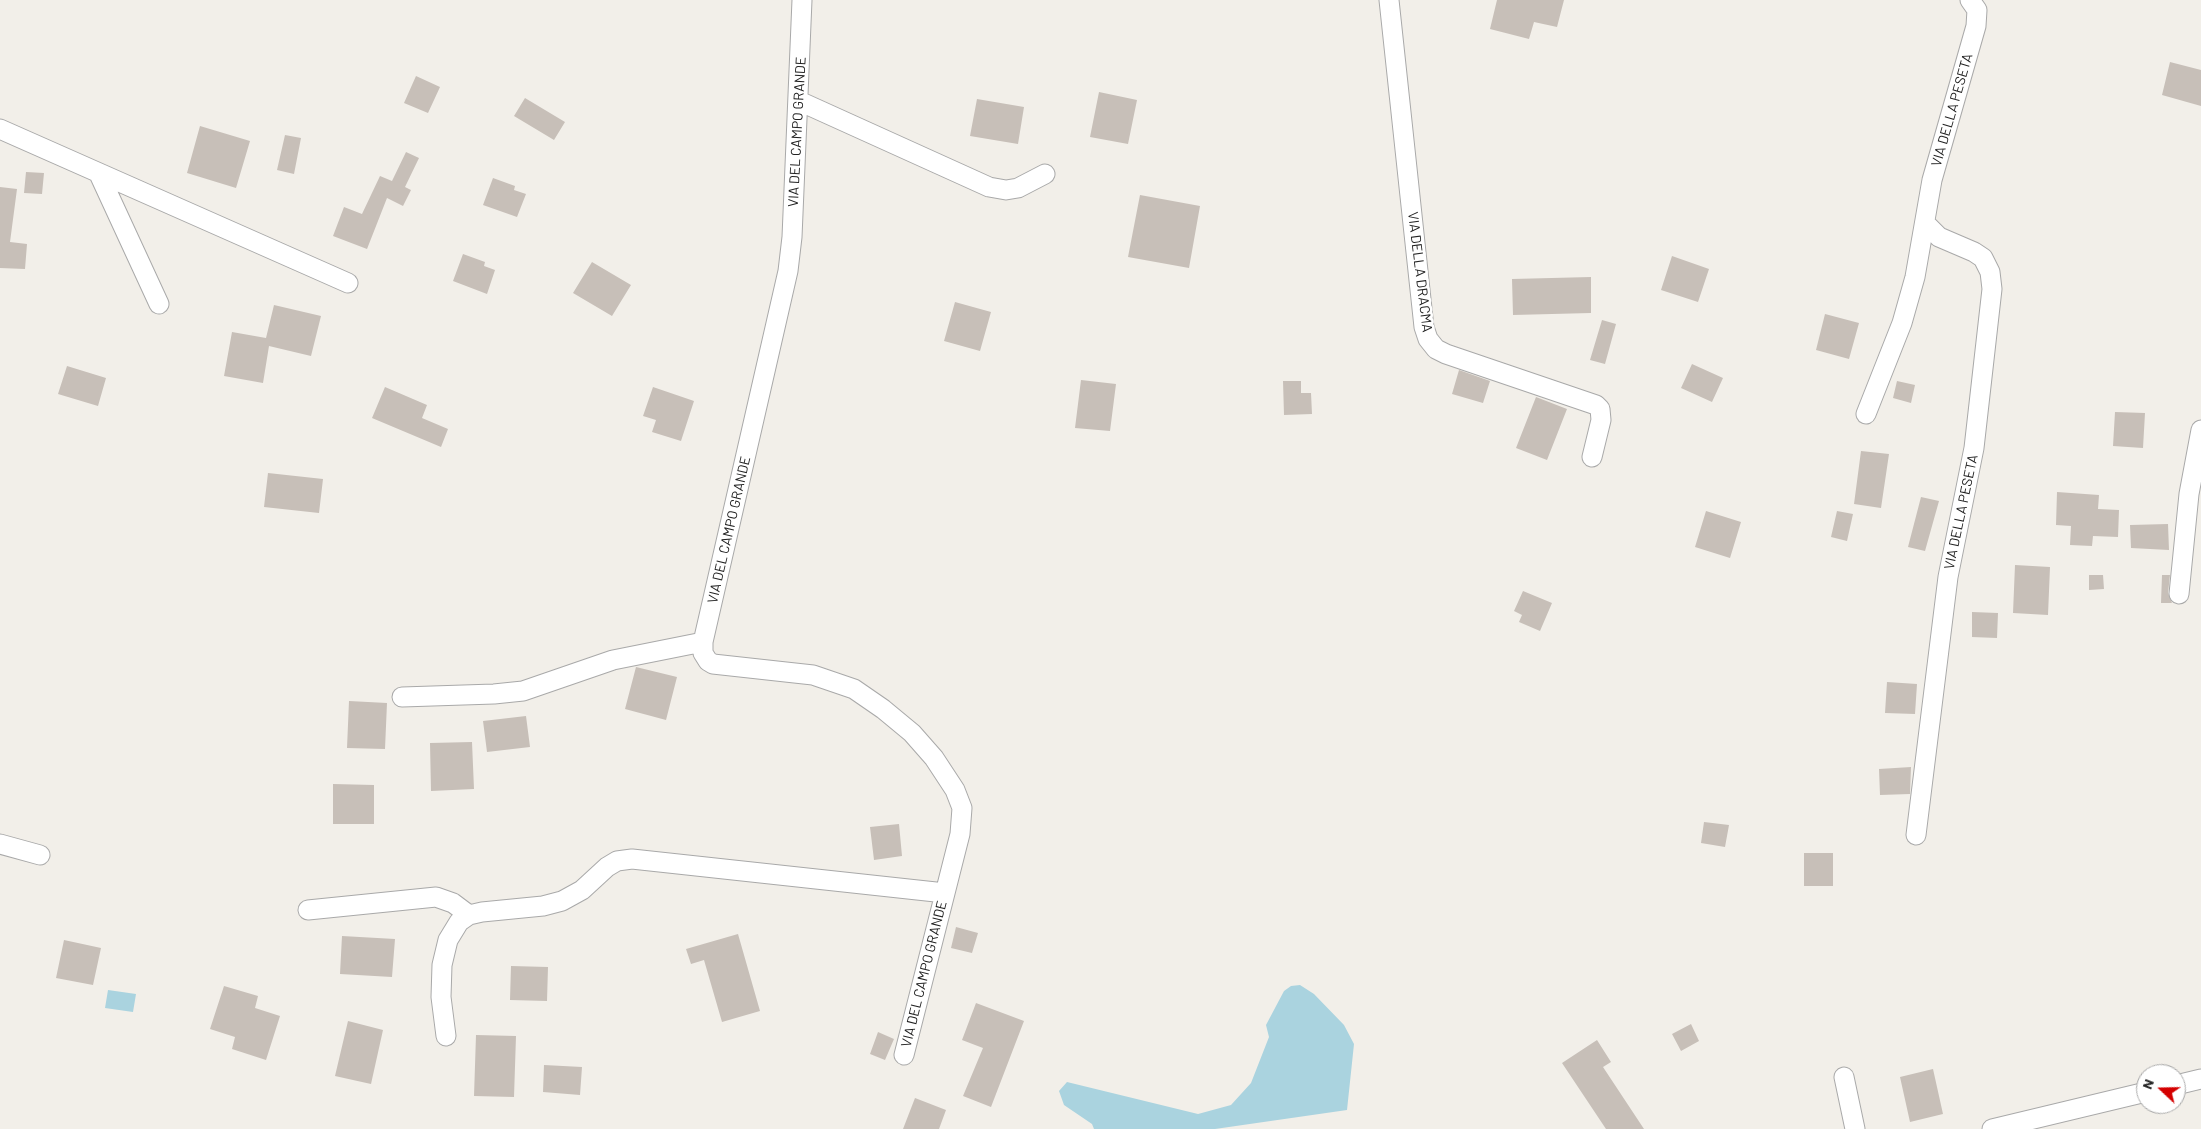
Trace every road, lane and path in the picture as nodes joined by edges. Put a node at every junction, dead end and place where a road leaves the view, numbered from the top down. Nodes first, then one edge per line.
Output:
1 (802, 0) edge
2 (1389, 0) edge
3 (1970, 0) edge
4 (799, 101) junction
5 (0, 129) edge
6 (99, 174) junction
7 (1045, 174) dead end
8 (1925, 223) junction
9 (348, 283) dead end
10 (159, 304) dead end
11 (1866, 414) dead end
12 (2201, 430) edge
13 (1592, 457) dead end
14 (2179, 594) dead end
15 (704, 642) junction
16 (402, 697) dead end
17 (1916, 835) dead end
18 (0, 844) edge
19 (40, 855) dead end
20 (945, 893) junction
21 (308, 910) dead end
22 (468, 915) junction
23 (446, 1036) dead end
24 (904, 1056) dead end
25 (1844, 1077) dead end
26 (2201, 1079) edge
27 (2186, 1083) edge
28 (2136, 1094) edge
29 (1855, 1129) edge
30 (1992, 1129) edge

1 - 4 street, VIA DEL CAMPO GRANDE
2 - 13 street, VIA DELLA DRACMA
3 - 8 street, VIA DELLA PESETA
4 - 7 street
4 - 15 street, VIA DEL CAMPO GRANDE
5 - 6 street
6 - 9 street
6 - 10 street
8 - 11 street, VIA DELLA PESETA
8 - 17 street, VIA DELLA PESETA
12 - 14 street
15 - 16 street
15 - 20 street, VIA DEL CAMPO GRANDE
18 - 19 street
20 - 22 street, VIA DEL CAMPO GRANDE
20 - 24 street, VIA DEL CAMPO GRANDE
21 - 22 street
22 - 23 street
25 - 29 street
26 - 27 street
28 - 30 street

